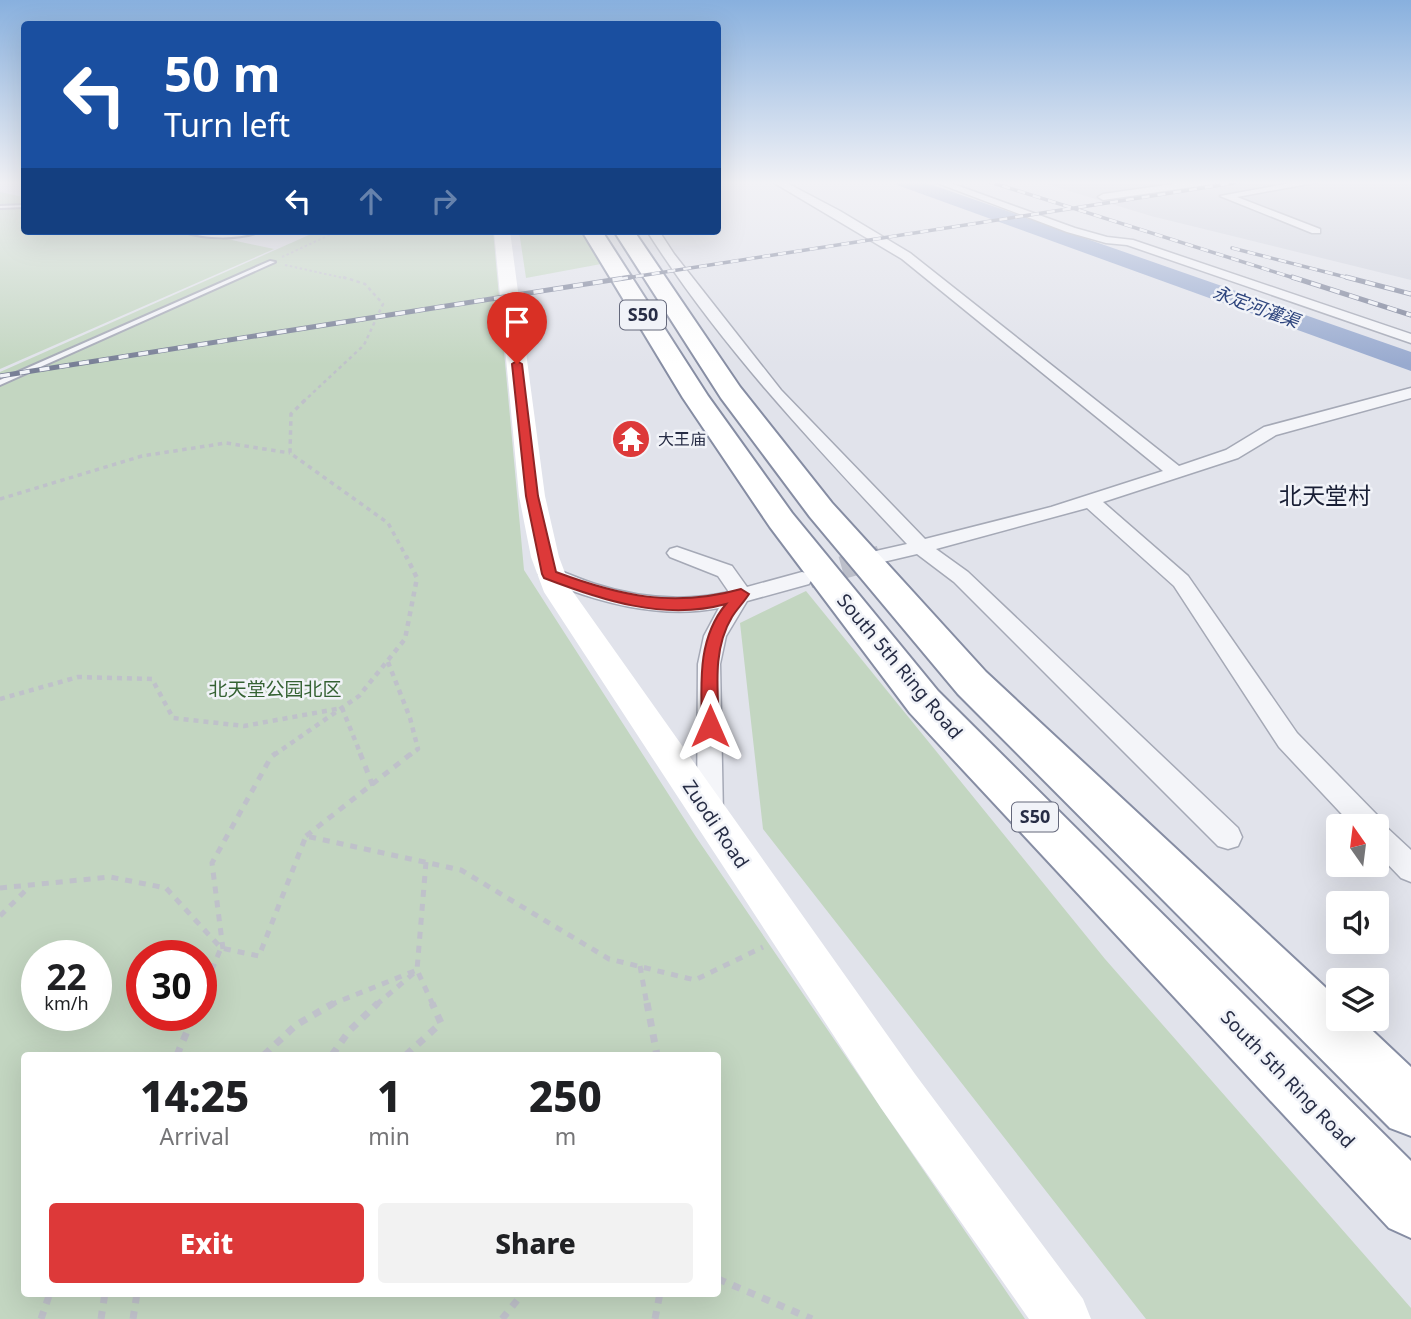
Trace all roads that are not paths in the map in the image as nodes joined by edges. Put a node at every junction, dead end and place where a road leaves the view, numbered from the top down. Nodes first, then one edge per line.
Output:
1 (503, 243) edge
2 (599, 243) edge
3 (632, 243) edge
4 (660, 243) edge
5 (884, 243) edge
6 (1131, 243) edge
7 (272, 262) road end
8 (1411, 339) edge
9 (0, 383) edge
10 (1411, 393) edge
11 (1176, 472) junction
12 (1089, 500) junction
13 (920, 546) junction
14 (677, 553) dead end
15 (883, 556) tunnel mouth
16 (550, 574) junction
17 (802, 579) tunnel mouth
18 (741, 594) junction
19 (1359, 814) edge
20 (710, 816) junction
21 (1228, 837) dead end
22 (1390, 847) edge
23 (1411, 869) edge
24 (1411, 1107) edge
25 (1411, 1206) edge
26 (1063, 1319) edge

1 - 16 main road, Zuodi Road
2 - 25 highway, South 5th Ring Road / S50
3 - 24 highway, S50
4 - 13 street
5 - 11 street
6 - 8 street
7 - 9 lane
10 - 11 street
11 - 12 street
12 - 13 street
12 - 19 street
13 - 15 street
13 - 21 street
14 - 18 street
16 - 18 street
16 - 20 main road, Zuodi Road
17 - 18 street
18 - 20 street
20 - 26 main road, Zuodi Road
22 - 23 street

